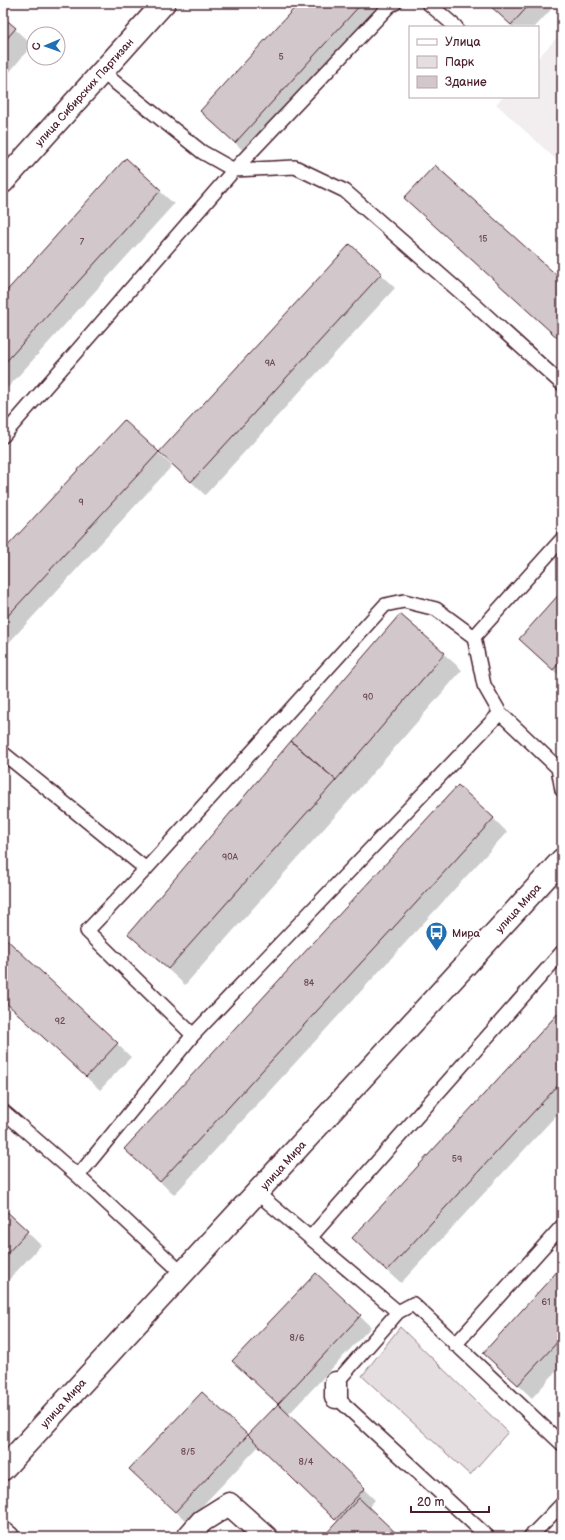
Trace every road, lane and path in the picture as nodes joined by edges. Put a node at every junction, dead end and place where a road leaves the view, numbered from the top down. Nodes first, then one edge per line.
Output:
1 (164, 3) edge
2 (395, 3) edge
3 (428, 3) edge
4 (455, 26) edge
5 (102, 72) junction
6 (234, 170) junction
7 (3, 182) edge
8 (562, 384) edge
9 (3, 436) edge
10 (562, 539) edge
11 (474, 637) junction
12 (500, 713) junction
13 (3, 753) edge
14 (562, 790) edge
15 (562, 860) edge
16 (146, 869) junction
17 (562, 952) edge
18 (193, 1035) junction
19 (3, 1111) edge
20 (78, 1176) junction
21 (257, 1193) junction
22 (562, 1226) edge
23 (310, 1238) junction
24 (182, 1274) junction
25 (398, 1312) junction
26 (455, 1345) junction
27 (562, 1444) edge
28 (3, 1469) edge
29 (562, 1504) edge
30 (3, 1532) edge
31 (8, 1537) edge
32 (188, 1537) edge
33 (266, 1537) edge
34 (488, 1537) edge
35 (530, 1537) edge

1 - 5 main road, улица Сибирских Партизан
2 - 6 lane
3 - 4 lane
5 - 6 lane
5 - 7 main road, улица Сибирских Партизан
6 - 8 lane
6 - 9 lane
10 - 11 lane
11 - 12 lane
11 - 16 lane
12 - 14 lane
12 - 18 lane
13 - 16 lane
15 - 21 main road, улица Мира
16 - 18 lane
17 - 23 lane
18 - 20 lane
19 - 20 lane
20 - 24 lane
21 - 23 lane
21 - 24 main road, улица Мира
22 - 26 lane
23 - 25 lane
24 - 28 main road, улица Мира
25 - 26 lane
25 - 34 lane
26 - 27 lane
29 - 35 lane
30 - 31 main road
32 - 33 main road

